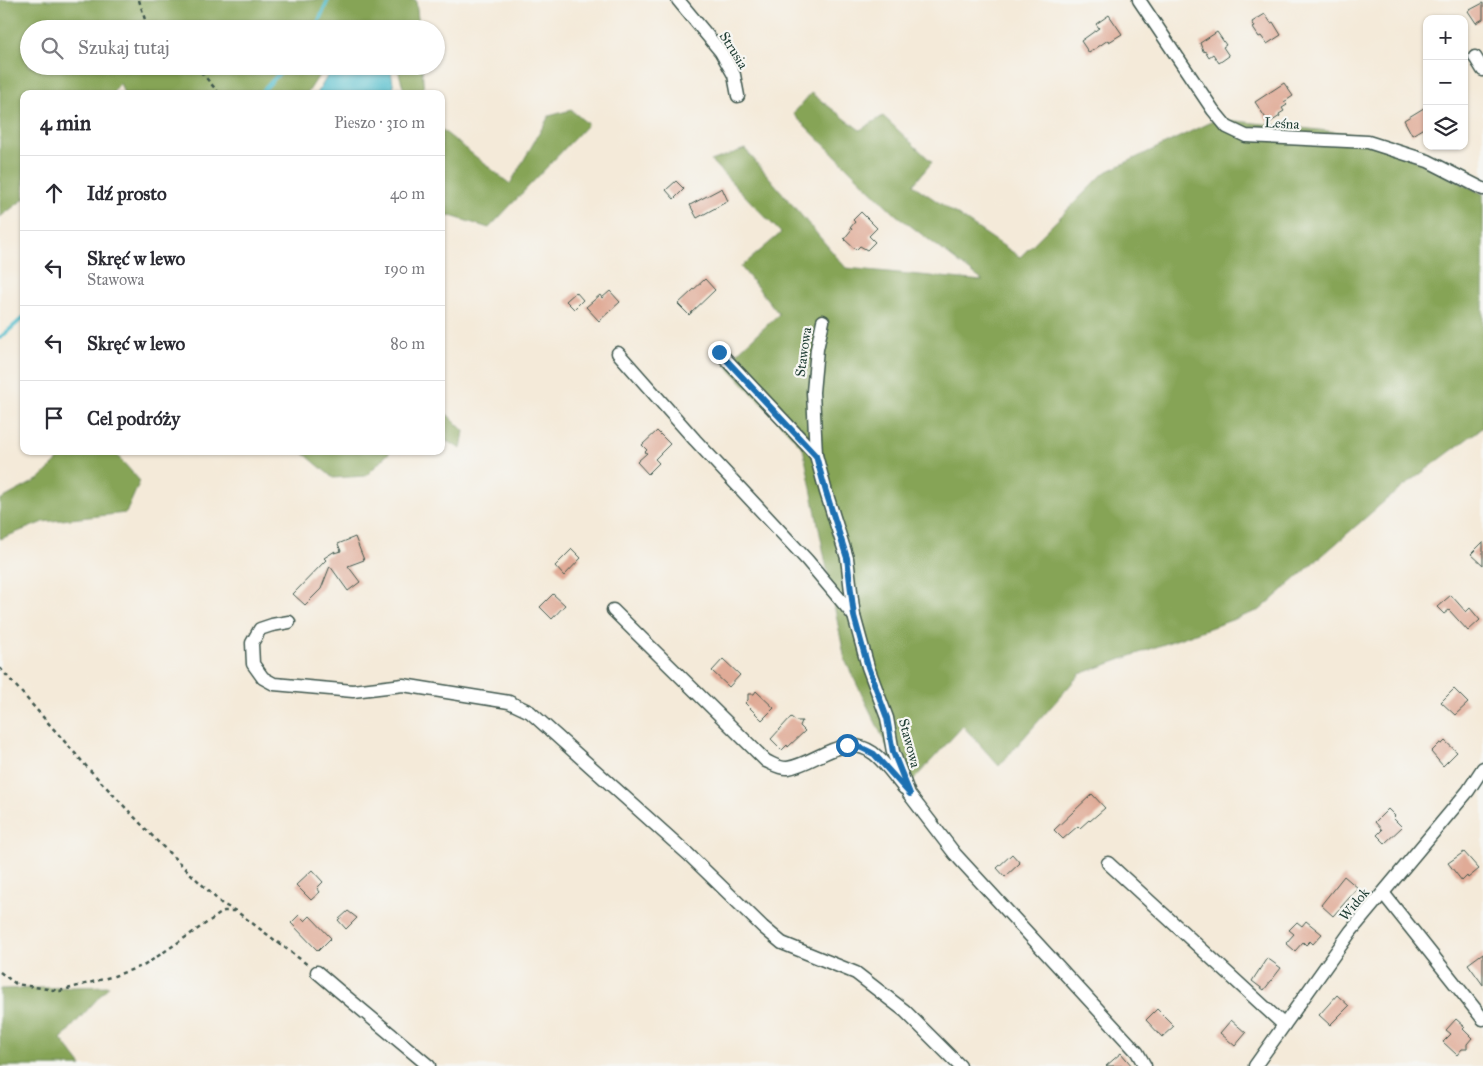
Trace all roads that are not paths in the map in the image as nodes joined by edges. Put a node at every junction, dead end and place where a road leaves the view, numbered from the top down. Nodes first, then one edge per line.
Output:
1 (678, 0) edge
2 (1139, 0) edge
3 (1475, 57) dead end
4 (1483, 70) edge
5 (738, 96) dead end
6 (1483, 189) edge
7 (823, 320) dead end
8 (719, 352) dead end
9 (618, 353) dead end
10 (816, 456) junction
11 (612, 610) dead end
12 (854, 616) junction
13 (289, 622) dead end
14 (1483, 768) edge
15 (910, 794) junction
16 (1108, 863) dead end
17 (1383, 893) junction
18 (318, 972) road end
19 (1483, 1019) edge
20 (1284, 1024) junction
21 (428, 1066) edge
22 (960, 1066) edge
23 (1145, 1066) edge
24 (1255, 1066) edge

1 - 5 street, Strusia
2 - 6 street, Leśna
3 - 4 street
7 - 10 street, Stawowa
8 - 10 street
9 - 12 street
10 - 12 street, Stawowa
11 - 15 street
12 - 15 street, Stawowa
13 - 22 street
14 - 17 street, Widok
15 - 23 street, Stawowa
16 - 20 street
17 - 19 street
17 - 20 street, Widok
18 - 21 street
20 - 24 street, Widok

